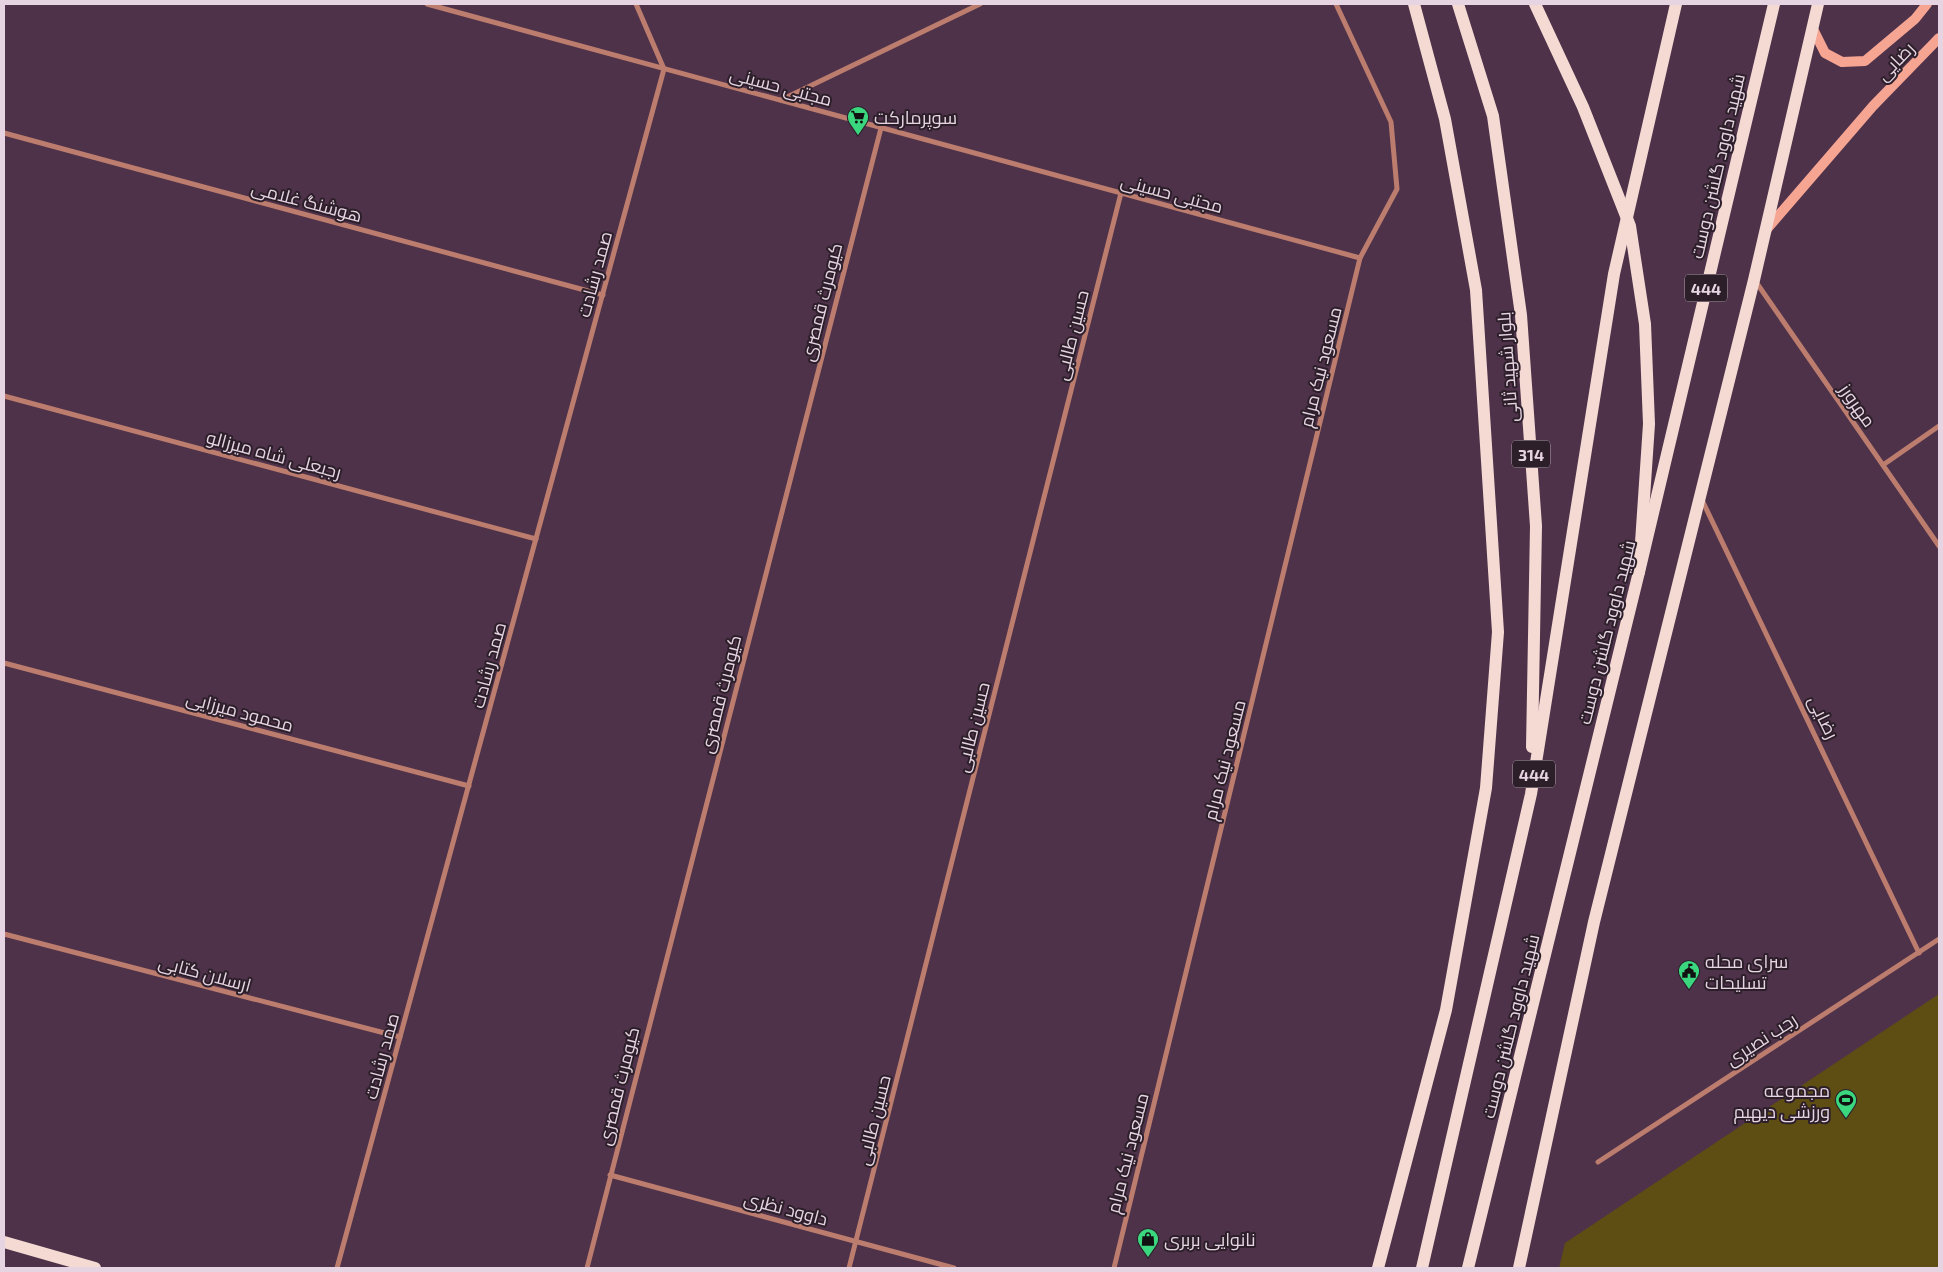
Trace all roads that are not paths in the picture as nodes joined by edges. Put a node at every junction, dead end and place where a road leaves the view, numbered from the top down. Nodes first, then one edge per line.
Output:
1 (427, 4) edge
2 (636, 4) edge
3 (980, 4) edge
4 (1336, 4) edge
5 (1414, 4) edge
6 (1458, 4) edge
7 (1535, 4) edge
8 (1676, 4) edge
9 (1774, 4) edge
10 (1818, 4) edge
11 (1927, 4) edge
12 (1813, 30) junction
13 (1939, 38) edge
14 (664, 68) junction
15 (781, 100) junction
16 (880, 128) junction
17 (4, 133) edge
18 (1121, 193) junction
19 (1764, 232) junction
20 (1360, 258) junction
21 (1754, 280) junction
22 (603, 295) junction
23 (4, 396) edge
24 (1939, 426) edge
25 (1883, 465) junction
26 (1700, 496) junction
27 (536, 539) junction
28 (1939, 546) edge
29 (1639, 572) junction
30 (4, 663) edge
31 (469, 786) junction
32 (1531, 794) junction
33 (4, 934) edge
34 (1939, 939) edge
35 (1919, 953) junction
36 (400, 1037) junction
37 (1598, 1162) dead end
38 (610, 1175) junction
39 (4, 1242) edge
40 (856, 1242) junction
41 (95, 1268) edge
42 (337, 1268) edge
43 (587, 1268) edge
44 (849, 1268) edge
45 (954, 1268) edge
46 (1114, 1268) edge
47 (1378, 1268) edge
48 (1422, 1268) edge
49 (1468, 1268) edge
50 (1520, 1268) edge

1 - 14 street, مجتبی حسینی
2 - 14 street
3 - 15 street
4 - 20 street, مسعود نیک مرام
5 - 47 main road
6 - 32 main road, بلوار شهید ثانی / 314
7 - 29 main road, bridge
8 - 32 main road, شهید داوود گلشن دوست / 444
9 - 29 main road, شهید داوود گلشن دوست / 444, bridge
10 - 12 main road
11 - 12 street, رضایی
12 - 19 main road
13 - 19 street, رضایی
14 - 15 street, مجتبی حسینی
14 - 22 street, صمد رشادت
15 - 16 street, مجتبی حسینی
16 - 18 street, مجتبی حسینی
16 - 38 street, کیومرث قمصری
17 - 22 street, هوشنگ غلامی
18 - 20 street, مجتبی حسینی
18 - 40 street, حسین طالبی
19 - 21 main road
20 - 46 street, مسعود نیک مرام
21 - 25 street, مهرورز
21 - 26 main road
22 - 27 street, صمد رشادت
23 - 27 street, رجبعلی شاه میرزالو
24 - 25 street
25 - 28 street, مهرورز
26 - 35 street, رضایی
26 - 50 main road
27 - 31 street, صمد رشادت
29 - 49 main road, شهید داوود گلشن دوست / 444
30 - 31 street, محمود میرزایی
31 - 36 street, صمد رشادت
32 - 48 main road, شهید داوود گلشن دوست / 444
33 - 36 street, ارسلان کتابی
34 - 35 street, رجب نصیری
35 - 37 street, رجب نصیری
36 - 42 street, صمد رشادت
38 - 40 street, داوود نظری
38 - 43 street, کیومرث قمصری
39 - 41 main road
40 - 44 street, حسین طالبی
40 - 45 street, داوود نظری

